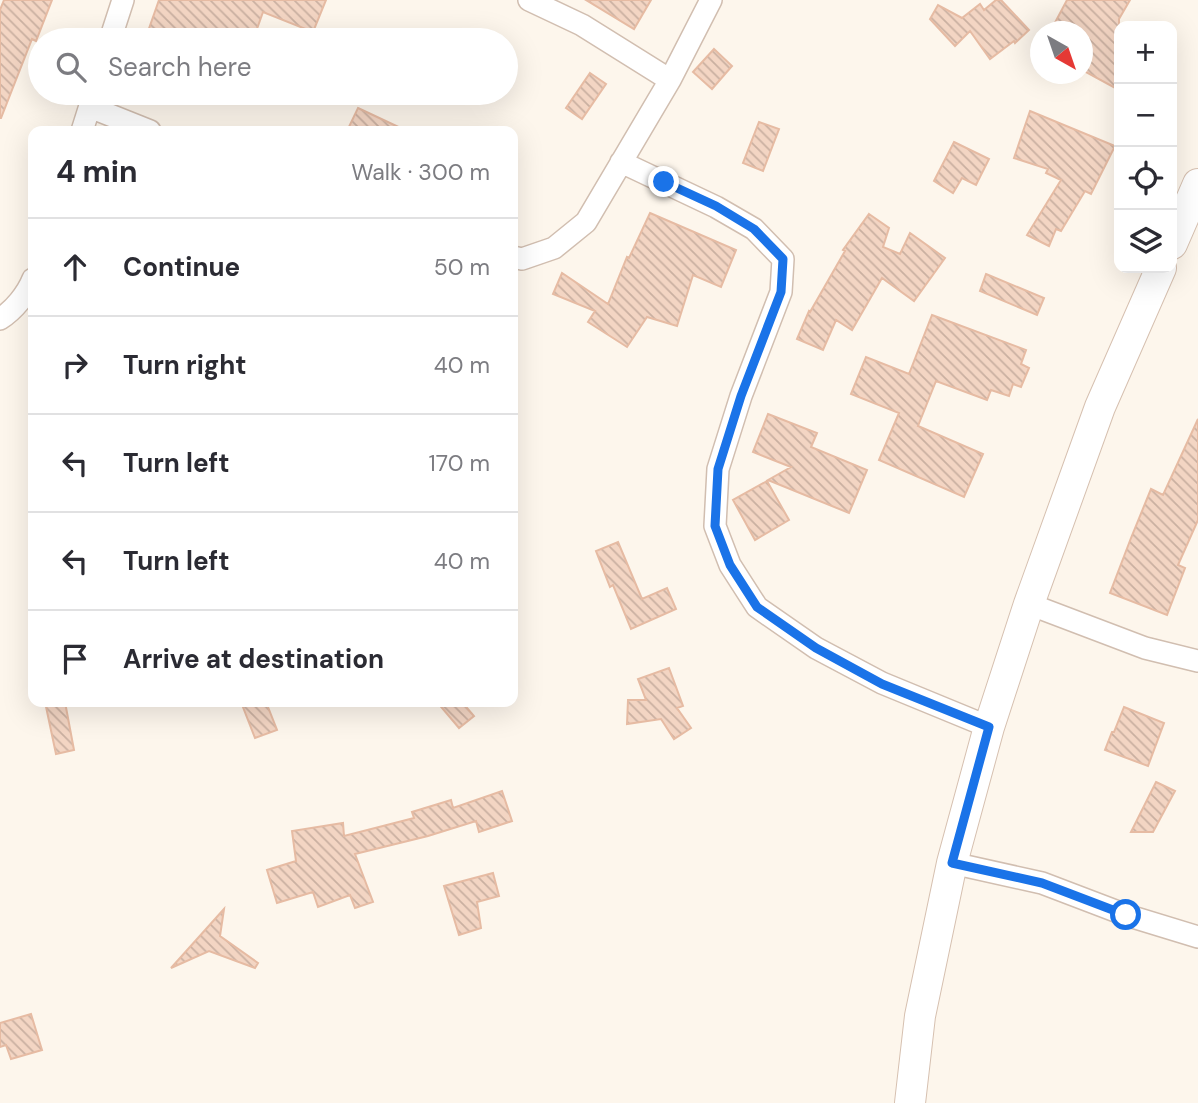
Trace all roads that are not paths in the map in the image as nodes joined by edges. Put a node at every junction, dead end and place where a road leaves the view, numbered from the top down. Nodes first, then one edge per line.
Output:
1 (123, 0) edge
2 (529, 0) edge
3 (710, 0) edge
4 (114, 28) edge
5 (670, 80) junction
6 (90, 105) edge
7 (101, 105) edge
8 (84, 126) edge
9 (141, 126) edge
10 (621, 162) junction
11 (1198, 184) edge
12 (1177, 232) edge
13 (518, 258) edge
14 (1159, 273) edge
15 (28, 289) edge
16 (0, 319) edge
17 (1029, 604) junction
18 (1198, 661) edge
19 (989, 727) junction
20 (952, 863) junction
21 (1198, 937) edge
22 (910, 1103) edge

1 - 4 street
2 - 5 street
3 - 5 street
5 - 10 street
6 - 8 street
7 - 9 street
10 - 13 street
10 - 19 street
11 - 12 main road
14 - 17 main road
15 - 16 street
17 - 18 street
17 - 19 main road
19 - 20 main road
20 - 21 street
20 - 22 main road

